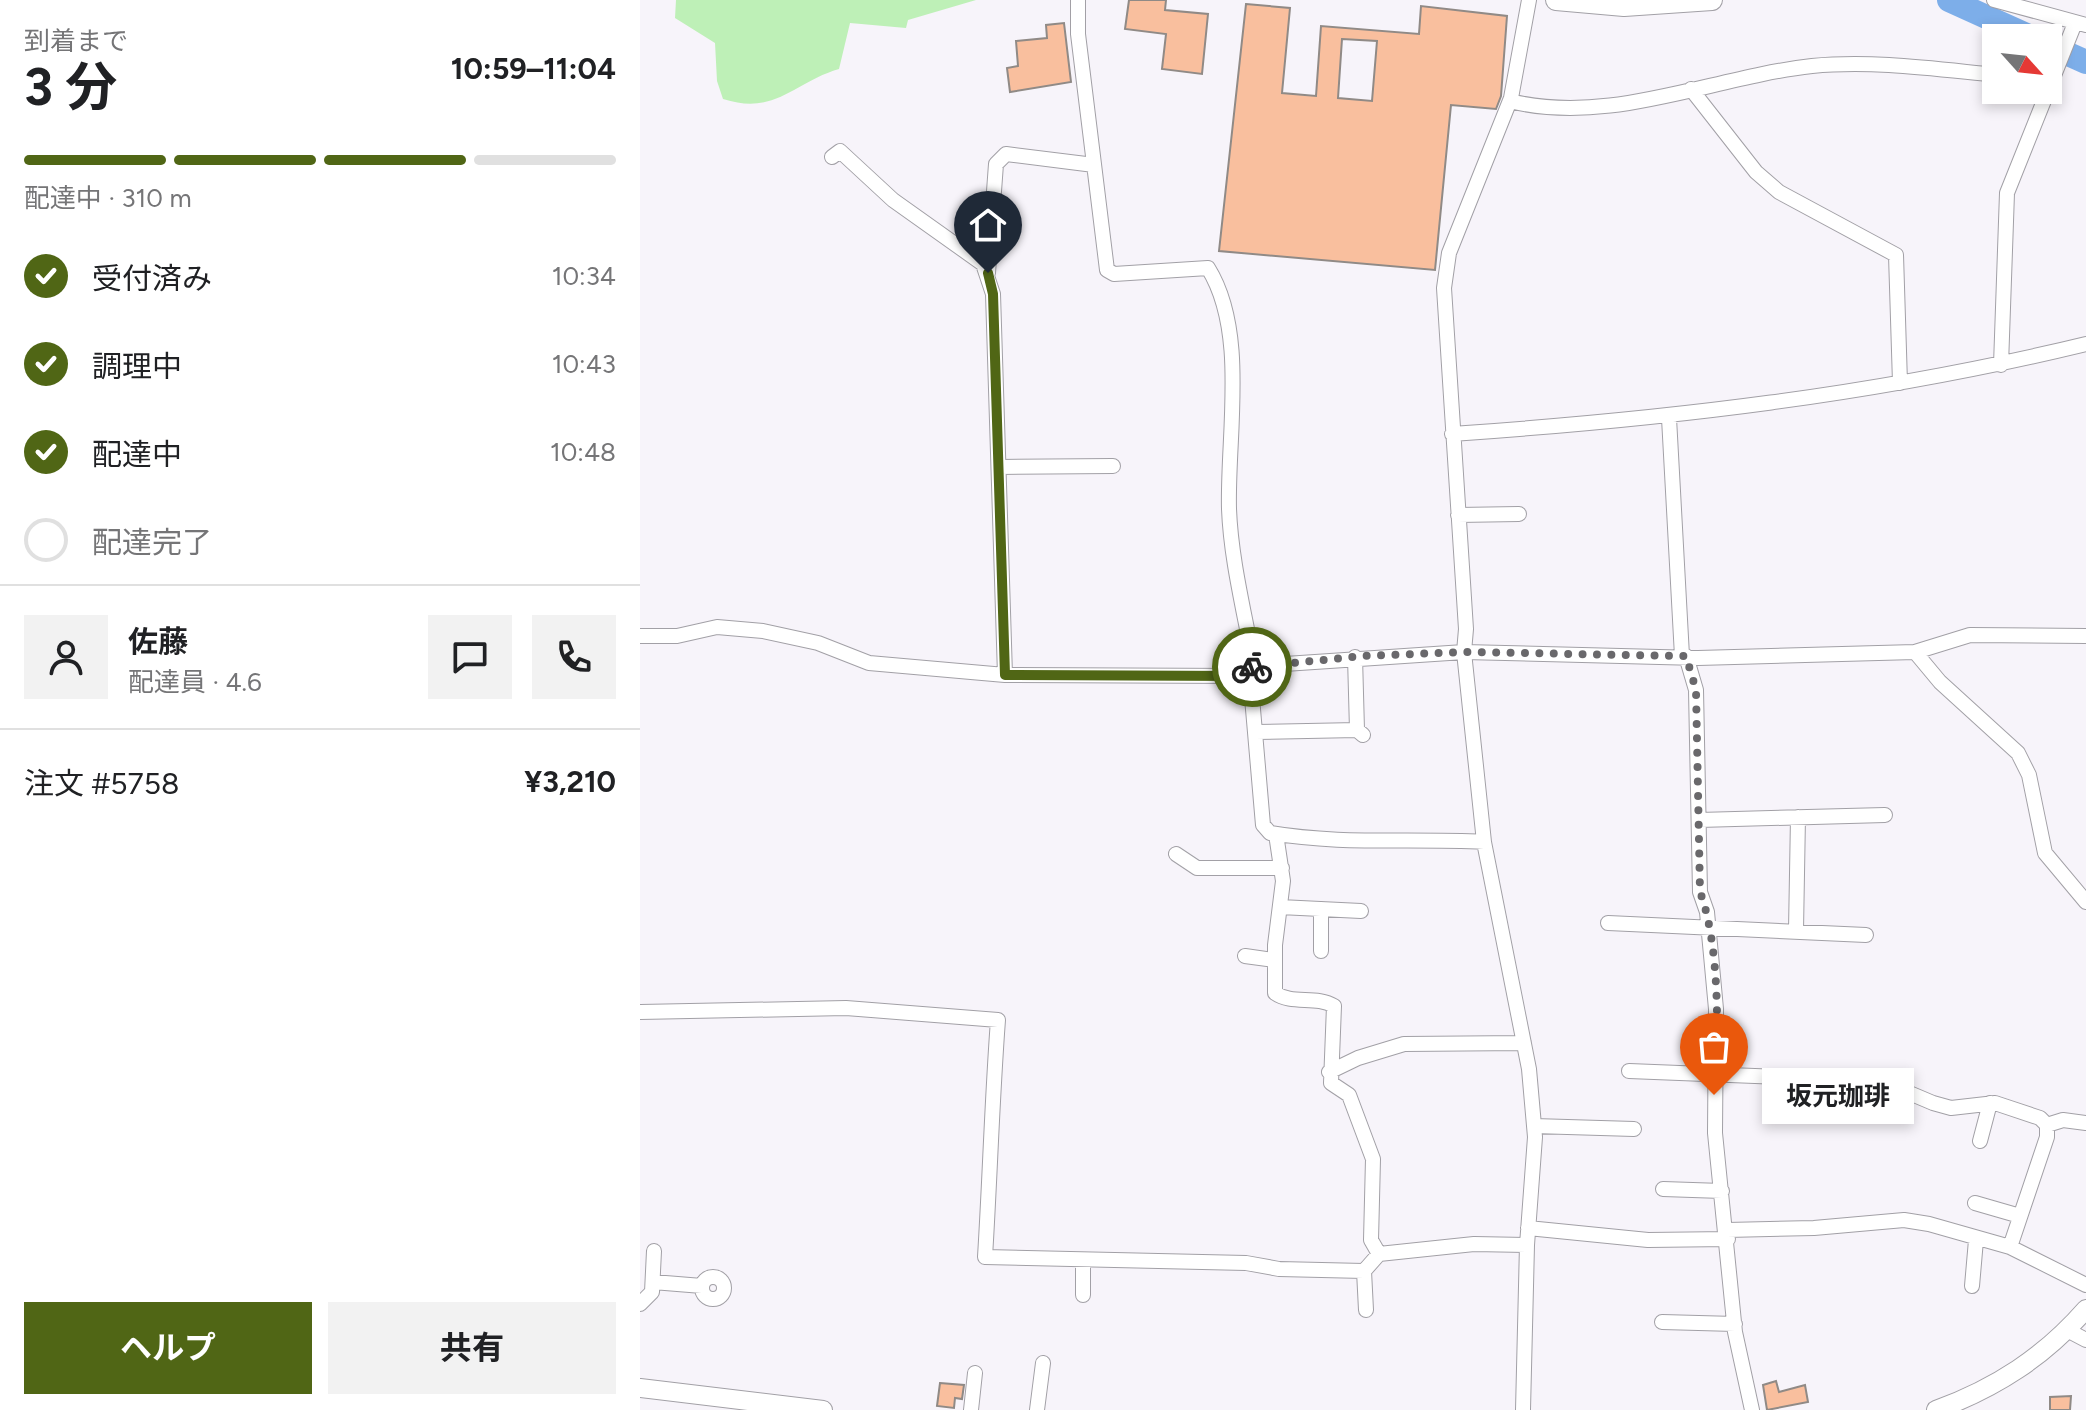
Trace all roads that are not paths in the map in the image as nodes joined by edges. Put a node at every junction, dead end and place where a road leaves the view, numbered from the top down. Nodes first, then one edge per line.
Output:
1 (1078, 0) edge
2 (1529, 0) edge
3 (1556, 0) edge
4 (1712, 0) edge
5 (2000, 1) edge
6 (2081, 24) edge
7 (2062, 61) edge
8 (1982, 74) edge
9 (1691, 89) junction
10 (1510, 101) junction
11 (2042, 104) edge
12 (832, 157) dead end
13 (1094, 165) junction
14 (988, 273) junction
15 (2086, 344) edge
16 (2001, 365) junction
17 (1900, 383) junction
18 (1669, 418) junction
19 (1452, 434) junction
20 (1113, 466) dead end
21 (999, 467) junction
22 (1519, 514) dead end
23 (1458, 515) junction
24 (640, 636) edge
25 (2086, 636) edge
26 (1464, 652) junction
27 (1915, 652) junction
28 (1684, 656) junction
29 (1355, 657) junction
30 (1254, 666) junction
31 (1005, 675) junction
32 (1256, 732) junction
33 (1885, 815) dead end
34 (1798, 817) junction
35 (1699, 820) junction
36 (1276, 834) junction
37 (1484, 842) junction
38 (1176, 854) dead end
39 (1282, 868) junction
40 (2086, 902) edge
41 (1280, 907) junction
42 (1321, 909) junction
43 (1361, 911) dead end
44 (1608, 923) dead end
45 (1709, 925) junction
46 (1796, 930) junction
47 (1866, 935) dead end
48 (1321, 951) dead end
49 (1245, 956) dead end
50 (1274, 960) junction
51 (640, 1012) edge
52 (1524, 1043) junction
53 (1629, 1071) dead end
54 (1329, 1072) junction
55 (1716, 1073) junction
56 (1990, 1103) junction
57 (2086, 1123) edge
58 (2047, 1125) junction
59 (1534, 1126) junction
60 (1634, 1129) dead end
61 (1980, 1141) dead end
62 (1663, 1189) dead end
63 (1722, 1191) junction
64 (1975, 1203) dead end
65 (2020, 1216) junction
66 (1528, 1228) junction
67 (1727, 1235) junction
68 (1976, 1240) junction
69 (1527, 1245) junction
70 (2010, 1247) junction
71 (654, 1251) dead end
72 (1379, 1254) junction
73 (1083, 1260) junction
74 (1364, 1271) junction
75 (653, 1282) junction
76 (2086, 1285) edge
77 (702, 1286) dead end
78 (1972, 1286) dead end
79 (1083, 1295) dead end
80 (640, 1304) edge
81 (2086, 1309) edge
82 (1366, 1310) dead end
83 (1662, 1322) dead end
84 (1735, 1324) junction
85 (2067, 1330) junction
86 (2086, 1340) edge
87 (1043, 1363) dead end
88 (975, 1373) dead end
89 (640, 1388) edge
90 (823, 1410) edge
91 (971, 1410) edge
92 (1037, 1410) edge
93 (1523, 1410) edge
94 (1752, 1410) edge
95 (1936, 1410) edge

1 - 13 street
2 - 10 street
3 - 4 main road
5 - 6 street
6 - 7 street
8 - 9 street
9 - 10 street
9 - 17 street
10 - 19 street
11 - 16 street
12 - 14 street
13 - 14 street
13 - 30 street
14 - 21 street
15 - 16 street
16 - 17 street
17 - 18 street
18 - 19 street
18 - 28 street
19 - 23 street
20 - 21 street
21 - 31 street
22 - 23 street
23 - 26 street
24 - 31 street
25 - 27 street
26 - 28 street
26 - 29 street
26 - 37 street
27 - 28 street
27 - 40 street
28 - 35 street
29 - 30 street
29 - 32 street
30 - 31 street
30 - 32 street
32 - 36 street
33 - 34 street
34 - 35 street
34 - 46 street
35 - 45 street
36 - 37 street
36 - 39 street
37 - 52 street
38 - 39 street
39 - 41 street
41 - 42 street
41 - 50 street
42 - 43 street
42 - 48 street
44 - 45 street
45 - 46 street
45 - 55 street
46 - 47 street
49 - 50 street
50 - 54 street
51 - 73 street
52 - 54 street
52 - 59 street
53 - 55 street
54 - 72 street
55 - 56 street
55 - 63 street
56 - 58 street
56 - 61 street
57 - 58 street
58 - 65 street
59 - 60 street
59 - 66 street
62 - 63 street
63 - 67 street
64 - 65 street
65 - 70 street
66 - 67 street
66 - 69 street
67 - 68 street
67 - 84 street
68 - 70 street
68 - 78 street
69 - 72 street
69 - 93 street
70 - 76 street
71 - 75 street
72 - 74 street
73 - 74 street
73 - 79 street
74 - 82 street
75 - 77 street
75 - 80 street
81 - 85 street
83 - 84 street
84 - 94 street
85 - 86 street
85 - 95 street
87 - 92 street
88 - 91 street
89 - 90 street

